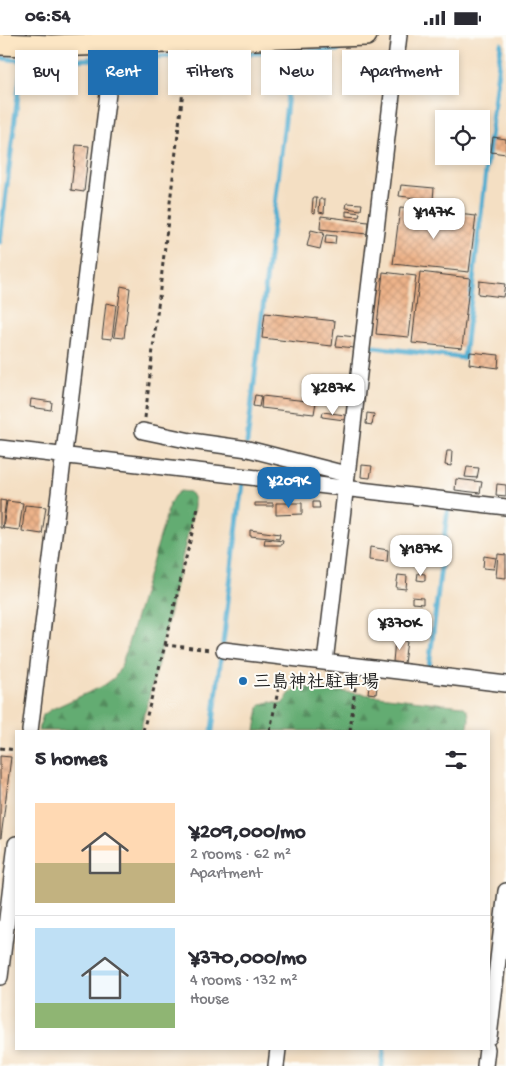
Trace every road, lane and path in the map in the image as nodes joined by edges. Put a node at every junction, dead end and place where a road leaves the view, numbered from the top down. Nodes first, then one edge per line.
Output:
1 (366, 35) edge
2 (399, 35) edge
3 (83, 40) edge
4 (0, 44) edge
5 (114, 44) junction
6 (182, 95) edge
7 (143, 431) joint
8 (0, 448) edge
9 (64, 456) junction
10 (346, 481) junction
11 (506, 507) edge
12 (198, 508) dead end
13 (165, 645) junction
14 (224, 650) joint
15 (285, 657) junction
16 (325, 662) junction
17 (358, 666) junction
18 (506, 683) edge
19 (30, 730) edge
20 (143, 730) edge
21 (270, 730) edge
22 (350, 730) edge
23 (0, 748) edge
24 (15, 750) edge
25 (10, 851) edge
26 (506, 891) edge
27 (0, 977) edge
28 (496, 991) edge
29 (490, 1030) edge
30 (278, 1050) edge
31 (487, 1050) edge
32 (276, 1066) edge
33 (485, 1066) edge

1 - 5 street
2 - 10 street
3 - 4 street
3 - 5 street
5 - 9 street
6 - 7 path
7 - 10 street
8 - 9 street
9 - 10 street
9 - 19 street
10 - 11 street
10 - 16 street
12 - 13 path
13 - 14 path
13 - 20 path
14 - 15 street
15 - 16 street
15 - 21 path
16 - 17 street
17 - 18 street
17 - 22 path
23 - 24 path
25 - 27 street
26 - 28 street
28 - 29 street
30 - 32 street
31 - 33 street

